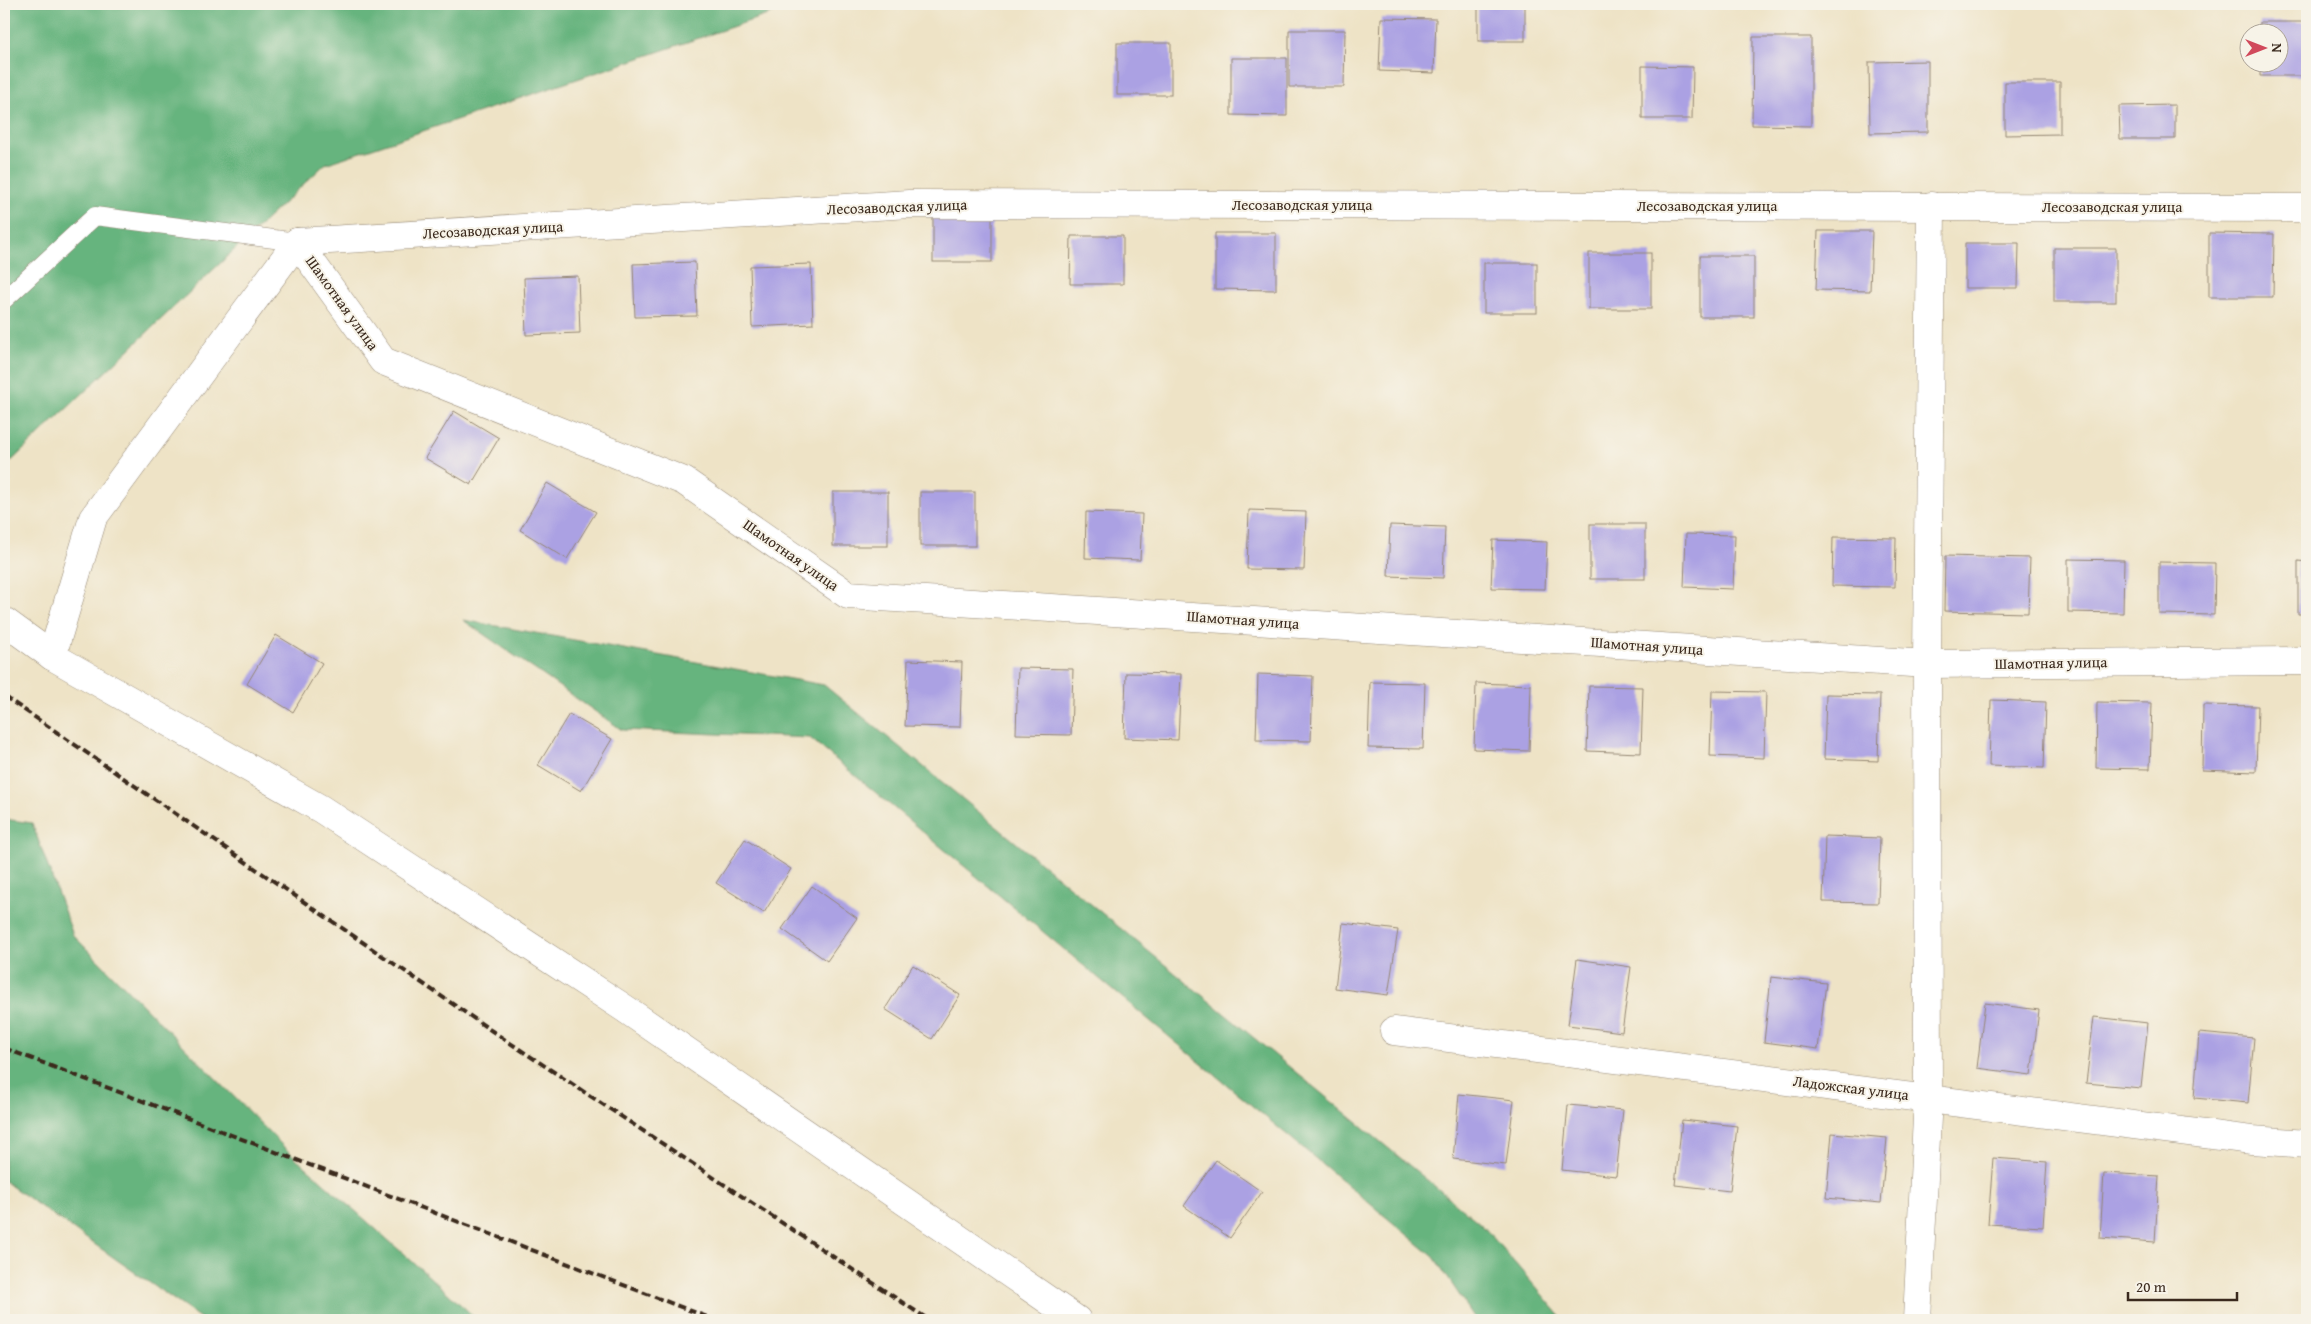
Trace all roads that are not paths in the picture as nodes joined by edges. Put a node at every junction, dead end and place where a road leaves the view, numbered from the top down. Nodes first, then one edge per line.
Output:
1 (1931, 206) junction
2 (2307, 208) edge
3 (298, 242) junction
4 (4, 300) edge
5 (4, 621) edge
6 (52, 656) junction
7 (2307, 661) edge
8 (1927, 664) junction
9 (1394, 1032) dead end
10 (1928, 1097) junction
11 (2307, 1144) edge
12 (1077, 1320) edge
13 (1916, 1320) edge

1 - 2 street, Лесозаводская улица
1 - 3 street, Лесозаводская улица
1 - 8 street
3 - 4 lane
3 - 6 street
3 - 8 street, Шамотная улица
5 - 6 street
6 - 12 street
7 - 8 street, Шамотная улица
8 - 10 street
9 - 10 street, Ладожская улица
10 - 11 street, Ладожская улица
10 - 13 street

